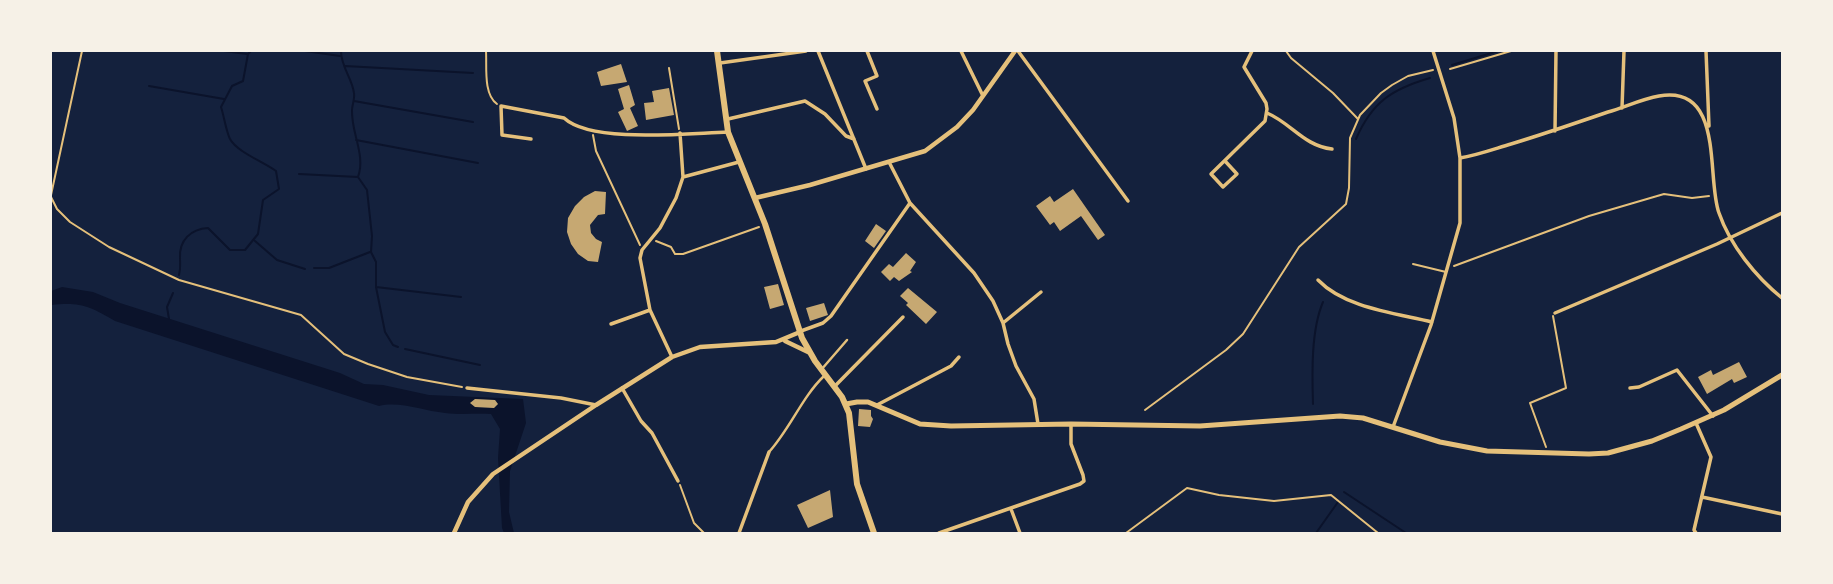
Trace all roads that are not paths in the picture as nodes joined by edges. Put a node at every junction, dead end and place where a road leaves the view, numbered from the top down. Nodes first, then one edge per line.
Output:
1 (716, 51) edge
2 (806, 51) edge
3 (818, 51) edge
4 (867, 51) edge
5 (961, 51) edge
6 (1017, 51) edge
7 (1252, 51) edge
8 (1433, 51) edge
9 (1556, 51) edge
10 (1624, 51) edge
11 (1706, 51) edge
12 (718, 63) junction
13 (983, 97) junction
14 (1622, 108) junction
15 (877, 109) dead end
16 (1267, 113) junction
17 (726, 119) junction
18 (1555, 131) junction
19 (1709, 131) junction
20 (728, 132) junction
21 (680, 133) junction
22 (531, 139) dead end
23 (854, 139) junction
24 (1332, 149) dead end
25 (1460, 158) junction
26 (1225, 161) junction
27 (739, 162) junction
28 (890, 164) junction
29 (866, 169) junction
30 (683, 177) junction
31 (755, 198) junction
32 (1128, 201) dead end
33 (912, 204) junction
34 (1782, 213) edge
35 (1731, 237) junction
36 (1413, 264) dead end
37 (1447, 270) junction
38 (1318, 280) dead end
39 (1041, 292) dead end
40 (1782, 298) edge
41 (650, 310) junction
42 (1555, 313) road end
43 (903, 317) dead end
44 (1432, 322) junction
45 (1003, 323) junction
46 (611, 324) dead end
47 (800, 332) junction
48 (784, 340) junction
49 (847, 340) dead end
50 (810, 353) junction
51 (672, 357) junction
52 (959, 357) dead end
53 (824, 372) junction
54 (1782, 375) edge
55 (835, 386) junction
56 (467, 388) road end
57 (622, 388) junction
58 (1630, 388) dead end
59 (846, 404) junction
60 (596, 405) junction
61 (876, 405) junction
62 (1713, 416) junction
63 (1696, 423) junction
64 (1038, 424) junction
65 (1071, 424) junction
66 (1393, 427) junction
67 (769, 452) joint
68 (678, 481) road end
69 (1702, 497) junction
70 (1011, 509) junction
71 (1782, 514) edge
72 (454, 533) edge
73 (738, 533) edge
74 (874, 533) edge
75 (939, 533) edge
76 (1020, 533) edge
77 (1696, 533) edge

1 - 12 main road
2 - 12 street
3 - 23 street
4 - 15 street
5 - 13 street
6 - 13 street
6 - 32 street
7 - 16 street
8 - 25 street
9 - 18 street
10 - 14 street
11 - 19 street
12 - 17 main road
13 - 28 street
14 - 18 street
14 - 19 street
16 - 24 street
16 - 26 street
17 - 20 main road
17 - 23 street
18 - 25 street
19 - 35 street
20 - 21 street
20 - 27 main road
21 - 22 street
21 - 30 street
23 - 29 street
25 - 37 street
26 - 26 street
27 - 30 street
27 - 31 main road
28 - 29 street
28 - 33 street
29 - 31 street
30 - 41 street
31 - 47 main road
33 - 45 street
33 - 47 street
34 - 35 street
35 - 40 street
35 - 42 street
36 - 37 lane
37 - 44 street
38 - 44 street
39 - 45 street
41 - 46 street
41 - 51 street
43 - 55 street
44 - 66 street
45 - 64 street
47 - 48 street
47 - 50 main road
48 - 50 street
48 - 51 street
49 - 53 street
50 - 53 main road
51 - 57 street
52 - 61 street
53 - 55 main road
53 - 67 street
54 - 62 main road
55 - 59 main road
56 - 60 street
57 - 60 street
57 - 68 street
58 - 62 street
59 - 61 main road
59 - 74 main road
60 - 72 street
61 - 64 main road
62 - 63 main road
63 - 66 main road
63 - 69 street
64 - 65 main road
65 - 66 main road
65 - 70 street
67 - 73 street
69 - 71 street
69 - 77 street
70 - 75 street
70 - 76 street

